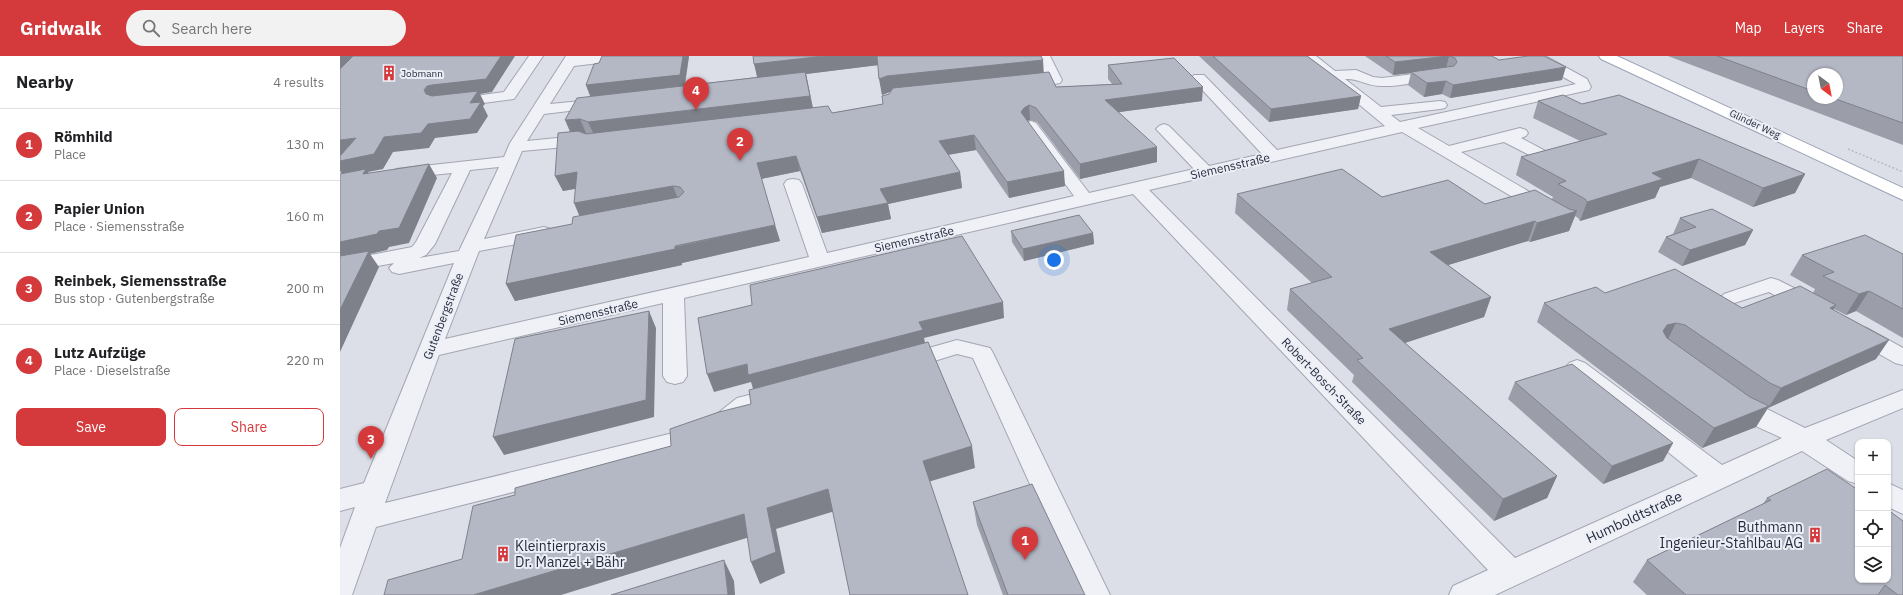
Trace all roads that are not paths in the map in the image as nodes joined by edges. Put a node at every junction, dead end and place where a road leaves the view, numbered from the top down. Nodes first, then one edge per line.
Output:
1 (536, 56) edge
2 (625, 56) edge
3 (1044, 56) edge
4 (1308, 56) edge
5 (1535, 56) edge
6 (1606, 56) edge
7 (571, 59) edge
8 (1446, 74) edge
9 (1332, 75) junction
10 (1199, 78) dead end
11 (1008, 85) edge
12 (509, 96) junction
13 (545, 101) junction
14 (618, 101) edge
15 (439, 104) edge
16 (1440, 105) dead end
17 (1379, 112) junction
18 (1031, 126) edge
19 (1401, 127) junction
20 (1164, 129) dead end
21 (600, 141) edge
22 (1447, 150) junction
23 (513, 154) junction
24 (1273, 156) junction
25 (1545, 157) edge
26 (464, 167) junction
27 (1206, 172) junction
28 (387, 175) edge
29 (793, 184) dead end
30 (1137, 188) junction
31 (1903, 195) edge
32 (1085, 200) junction
33 (1556, 215) edge
34 (563, 230) edge
35 (469, 251) junction
36 (820, 260) junction
37 (340, 267) edge
38 (340, 280) edge
39 (673, 294) junction
40 (1731, 298) dead end
41 (430, 350) junction
42 (1903, 358) edge
43 (882, 368) edge
44 (1577, 368) edge
45 (675, 376) dead end
46 (1716, 387) edge
47 (807, 388) edge
48 (1903, 398) edge
49 (1804, 439) junction
50 (1855, 472) edge
51 (1720, 478) junction
52 (375, 491) junction
53 (1891, 496) edge
54 (340, 500) edge
55 (1903, 503) edge
56 (365, 519) junction
57 (1511, 574) junction
58 (340, 589) edge
59 (1095, 595) edge
60 (1464, 595) edge

1 - 12 street
2 - 7 street
3 - 11 street
4 - 9 street
5 - 19 street, Siemensstraße
6 - 31 main road, Glinder Weg
7 - 13 street, Gutenbergstraße
8 - 9 street
9 - 17 street
10 - 24 street
12 - 13 street
12 - 15 street
13 - 14 street
13 - 23 street, Gutenbergstraße
16 - 17 street
17 - 19 street
18 - 32 street
19 - 22 street
19 - 24 street, Siemensstraße
20 - 27 street
21 - 23 street
22 - 25 street
22 - 33 street
23 - 26 street
23 - 35 street, Gutenbergstraße
24 - 27 street, Siemensstraße
26 - 28 street
26 - 37 street
27 - 30 street, Siemensstraße
29 - 36 street
30 - 32 street, Siemensstraße
30 - 57 street, Robert-Bosch-Straße
32 - 36 street, Siemensstraße
34 - 35 street
35 - 38 street
35 - 41 street, Gutenbergstraße
36 - 39 street, Siemensstraße
39 - 41 street, Siemensstraße
39 - 45 street
40 - 42 street
41 - 52 street, Gutenbergstraße
43 - 59 street
44 - 51 street
46 - 49 street
47 - 56 street
48 - 49 street, Humboldtstraße
49 - 50 street
49 - 51 street, Humboldtstraße
51 - 57 street, Humboldtstraße
52 - 54 street
52 - 56 street, Gutenbergstraße
53 - 55 street
56 - 58 street, Gutenbergstraße
57 - 60 street, Humboldtstraße

